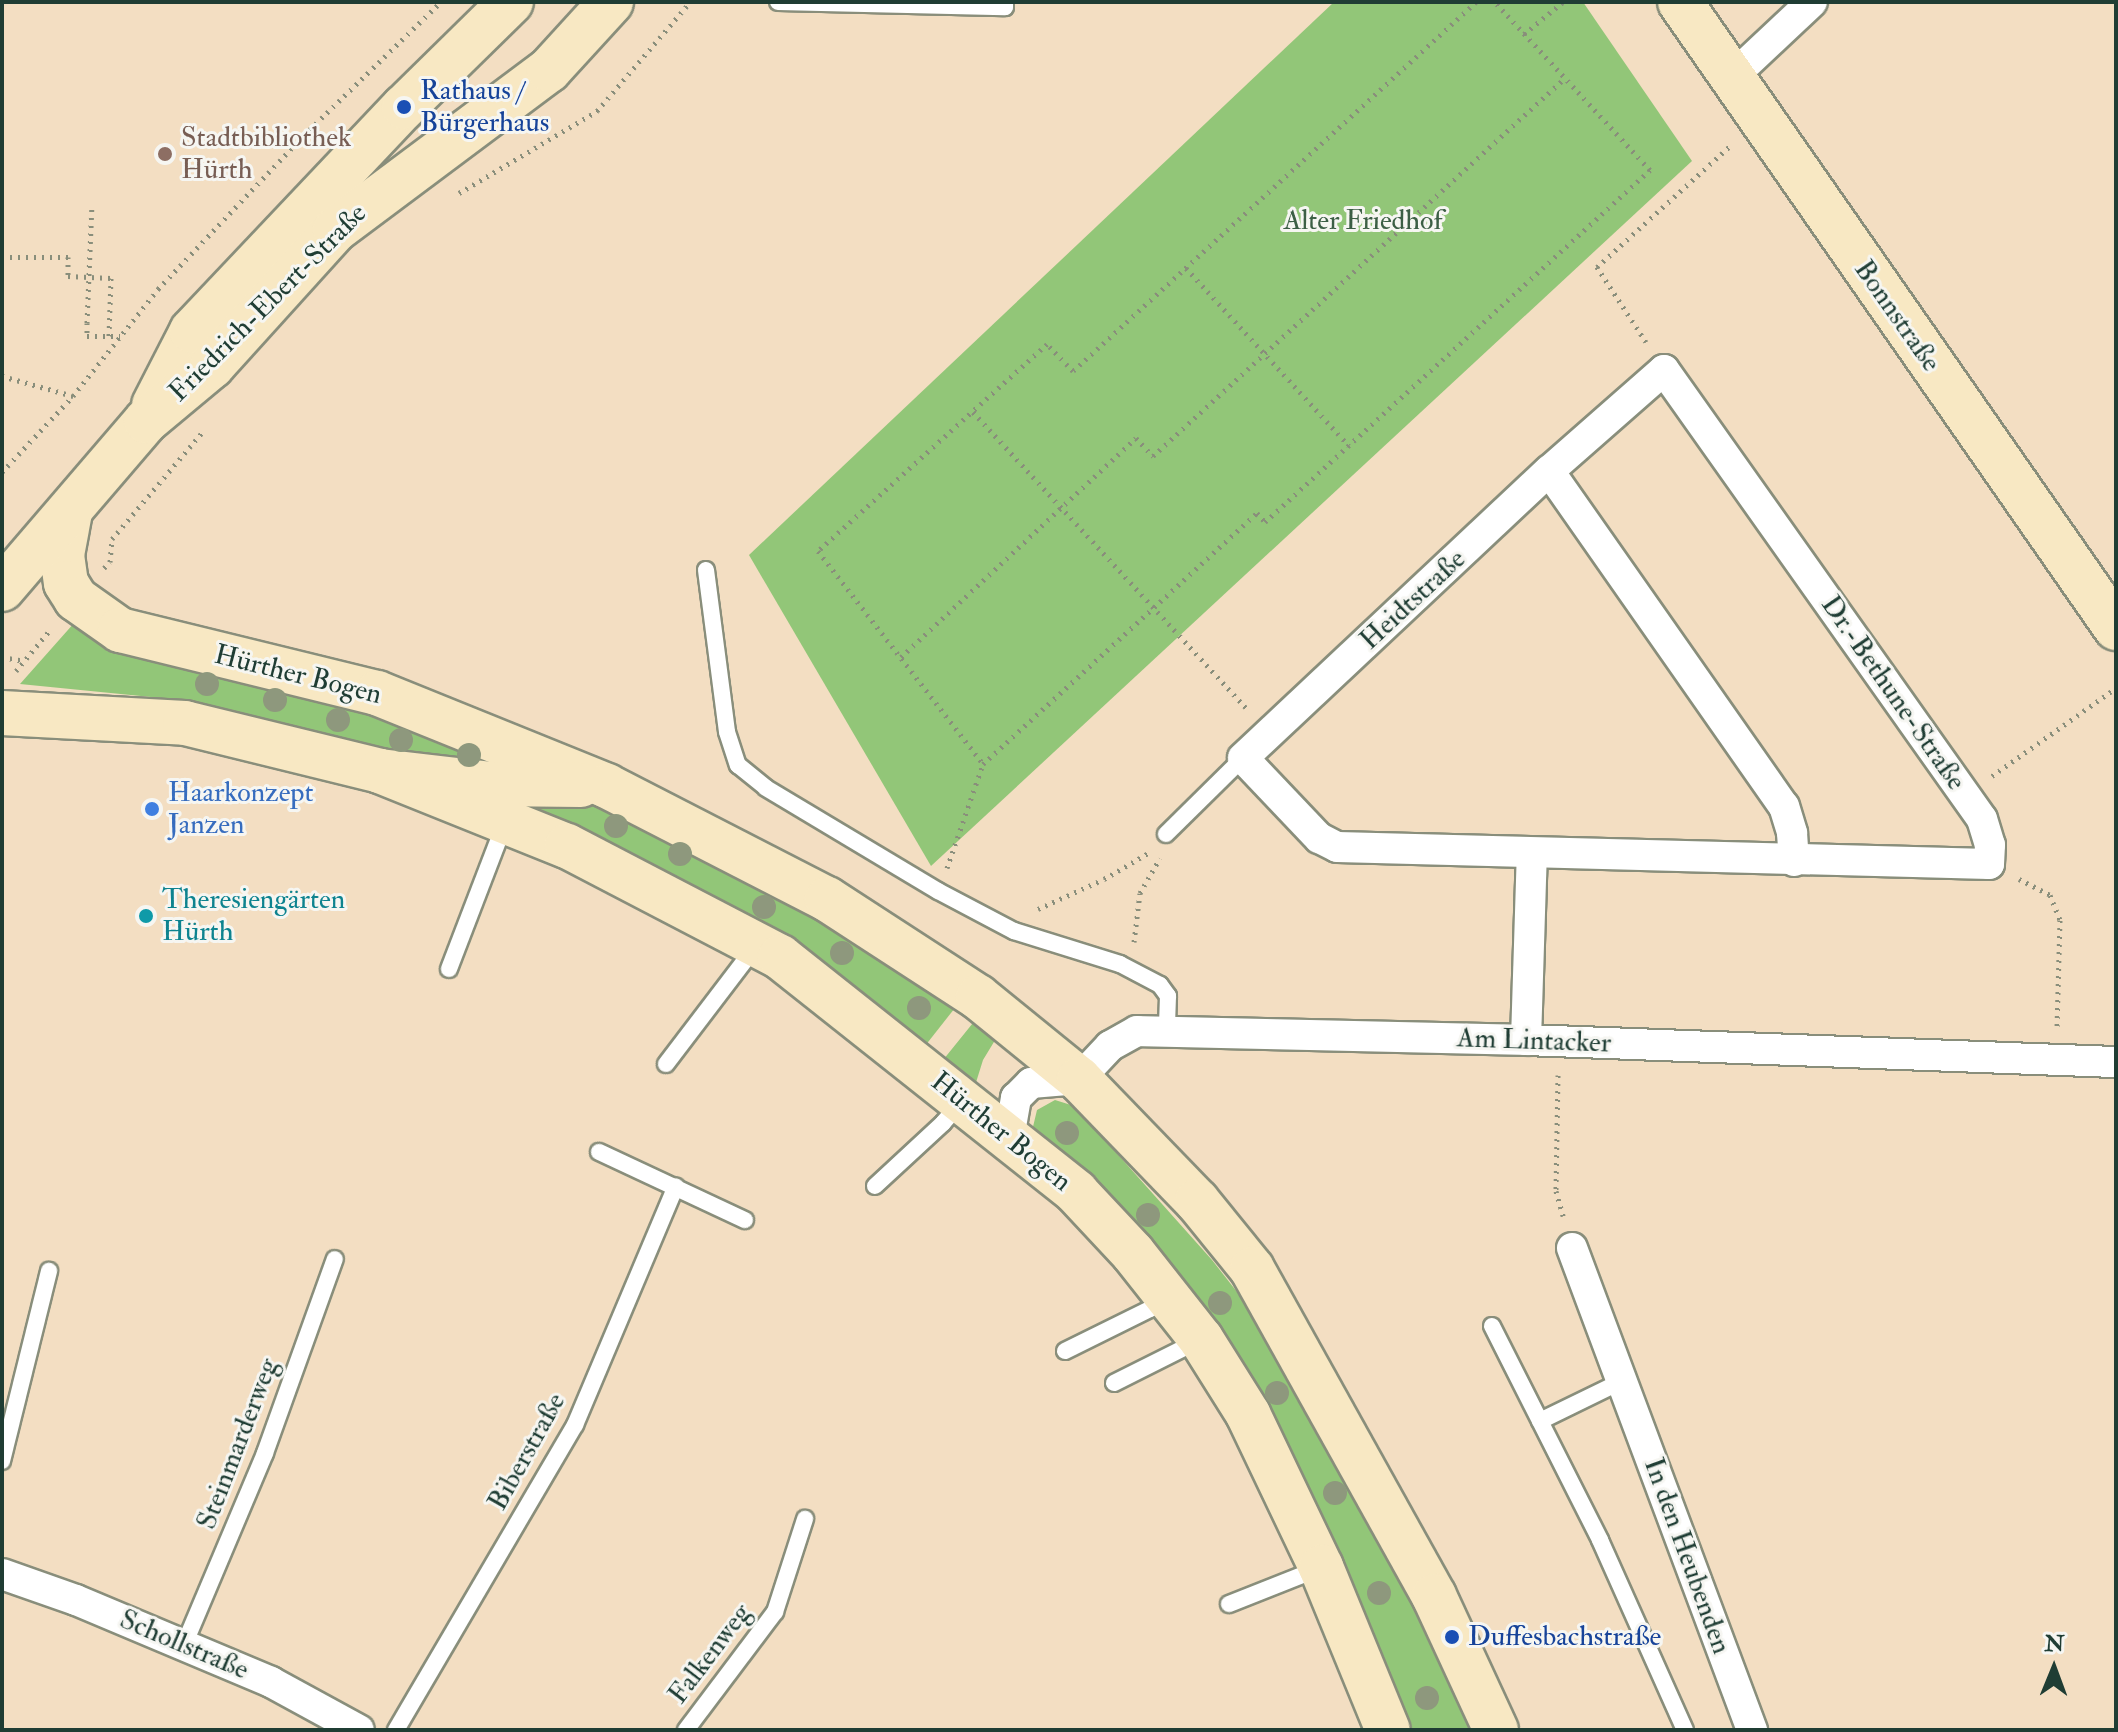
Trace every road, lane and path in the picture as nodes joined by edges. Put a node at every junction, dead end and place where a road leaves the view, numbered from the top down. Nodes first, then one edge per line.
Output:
1 (441, 2) edge
2 (511, 2) edge
3 (611, 2) edge
4 (690, 2) edge
5 (778, 2) edge
6 (1005, 2) edge
7 (1476, 2) edge
8 (1495, 2) edge
9 (1563, 2) edge
10 (1680, 2) edge
11 (1812, 2) edge
12 (1524, 34) junction
13 (1565, 78) junction
14 (1731, 78) junction
15 (1759, 119) junction
16 (449, 198) dead end
17 (92, 205) dead end
18 (2, 257) edge
19 (1186, 268) junction
20 (109, 336) junction
21 (121, 336) junction
22 (1264, 354) junction
23 (1664, 370) junction
24 (2, 376) edge
25 (73, 396) junction
26 (973, 412) junction
27 (213, 419) dead end
28 (146, 421) junction
29 (1349, 446) junction
30 (1549, 471) junction
31 (2, 472) edge
32 (1061, 507) junction
33 (70, 512) junction
34 (706, 570) dead end
35 (97, 576) dead end
36 (2, 589) edge
37 (1153, 608) junction
38 (2116, 628) edge
39 (2, 657) edge
40 (901, 657) junction
41 (25, 662) dead end
42 (2116, 688) edge
43 (2, 713) edge
44 (1270, 735) junction
45 (1243, 758) junction
46 (983, 764) junction
47 (380, 771) junction
48 (607, 786) junction
49 (1965, 795) junction
50 (505, 821) junction
51 (1166, 834) junction
52 (1532, 854) junction
53 (1794, 861) junction
54 (1989, 864) junction
55 (938, 891) junction
56 (1014, 931) junction
57 (757, 945) junction
58 (449, 969) dead end
59 (1134, 970) junction
60 (1167, 1030) junction
61 (1526, 1040) junction
62 (1559, 1041) junction
63 (2055, 1059) junction
64 (2116, 1062) edge
65 (666, 1064) dead end
66 (1079, 1079) junction
67 (962, 1100) junction
68 (1009, 1138) junction
69 (599, 1152) dead end
70 (676, 1186) junction
71 (875, 1186) dead end
72 (745, 1220) dead end
73 (1572, 1248) joint
74 (335, 1259) dead end
75 (49, 1271) dead end
76 (1166, 1296) junction
77 (1492, 1326) dead end
78 (1201, 1339) junction
79 (1065, 1351) dead end
80 (1622, 1381) junction
81 (1114, 1383) dead end
82 (1540, 1421) junction
83 (2, 1461) edge
84 (805, 1519) dead end
85 (1321, 1567) junction
86 (2, 1574) edge
87 (1229, 1604) dead end
88 (184, 1645) junction
89 (348, 1727) edge
90 (396, 1730) edge
91 (686, 1730) edge
92 (1388, 1730) edge
93 (1496, 1730) edge
94 (1685, 1730) edge
95 (1752, 1730) edge

1 - 21 path
2 - 28 street, Friedrich-Ebert-Straße
3 - 28 street, Friedrich-Ebert-Straße
4 - 16 path
5 - 6 lane
7 - 19 path
8 - 12 path
9 - 12 path
10 - 14 street, Bonnstraße
11 - 14 street
12 - 13 path
13 - 22 path
13 - 29 path
14 - 15 street, Bonnstraße
15 - 23 path
15 - 38 street, Bonnstraße
17 - 20 path, bridge
18 - 20 path
19 - 22 path
19 - 26 path
20 - 21 path
21 - 25 path
22 - 29 path
22 - 32 path
23 - 30 street, Heidtstraße
23 - 49 street, Dr.-Bethune-Straße
24 - 25 path
25 - 31 path
26 - 32 path
26 - 40 path
27 - 35 path
28 - 33 street, Friedrich-Ebert-Straße
29 - 37 path
30 - 44 street, Heidtstraße
30 - 53 street
32 - 37 path
32 - 40 path
33 - 36 street, Friedrich-Ebert-Straße
33 - 48 street, Hürther Bogen
34 - 55 lane
37 - 44 path
37 - 46 path
39 - 41 path
40 - 46 path
42 - 49 path
43 - 47 street, Hürther Bogen
44 - 45 street, Heidtstraße
45 - 51 lane, Heidtstraße
45 - 52 street
46 - 55 path
47 - 48 street, Hürther Bogen
47 - 50 street, Hürther Bogen
48 - 66 street, Hürther Bogen
49 - 54 street, Dr.-Bethune-Straße
50 - 57 street, Hürther Bogen
50 - 58 lane
51 - 56 path
51 - 59 path
52 - 53 street
52 - 61 street
53 - 54 street
54 - 63 path
55 - 56 lane
56 - 59 lane
57 - 65 lane
57 - 67 street, Hürther Bogen
59 - 60 lane
60 - 61 street, Am Lintacker
60 - 66 street, Am Lintacker
61 - 62 street, Am Lintacker
62 - 63 street, Am Lintacker
62 - 73 path
63 - 64 street, Am Lintacker
66 - 68 street
66 - 93 street, Hürther Bogen
67 - 68 street, Hürther Bogen
67 - 71 lane
68 - 76 street, Hürther Bogen
69 - 70 lane
70 - 72 lane
70 - 90 lane, Biberstraße
73 - 80 street, In den Heubenden
74 - 88 lane, Steinmarderweg
75 - 83 lane
76 - 78 street, Hürther Bogen
76 - 79 lane
77 - 82 lane
78 - 81 lane
78 - 85 street, Hürther Bogen
80 - 82 lane
80 - 95 street, In den Heubenden
82 - 94 lane
84 - 91 lane, Falkenweg
85 - 87 lane
85 - 92 street, Hürther Bogen
86 - 88 street, Schollstraße
88 - 89 street, Schollstraße

